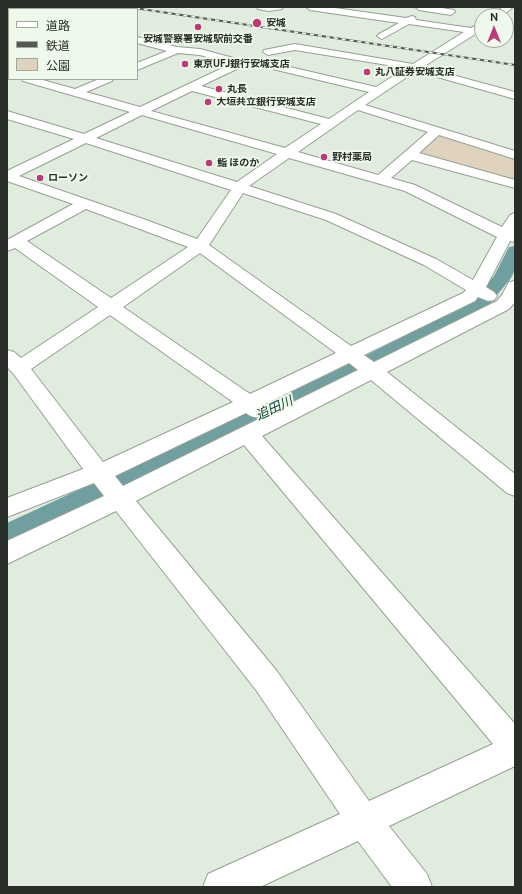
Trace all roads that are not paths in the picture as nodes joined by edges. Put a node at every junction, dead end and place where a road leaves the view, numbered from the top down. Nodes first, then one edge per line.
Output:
1 (261, 7) edge
2 (279, 7) edge
3 (310, 7) edge
4 (419, 7) edge
5 (432, 8) edge
6 (460, 14) dead end
7 (409, 21) junction
8 (474, 28) edge
9 (474, 30) edge
10 (382, 36) dead end
11 (138, 40) edge
12 (214, 47) dead end
13 (174, 49) junction
14 (241, 62) junction
15 (264, 64) junction
16 (138, 67) edge
17 (414, 67) junction
18 (30, 80) edge
19 (106, 80) edge
20 (190, 87) junction
21 (378, 91) junction
22 (76, 93) junction
23 (515, 96) edge
24 (357, 106) junction
25 (140, 112) junction
26 (7, 115) edge
27 (331, 123) junction
28 (436, 131) junction
29 (86, 139) junction
30 (286, 154) junction
31 (410, 155) junction
32 (515, 155) edge
33 (7, 176) edge
34 (380, 180) junction
35 (515, 184) edge
36 (240, 187) junction
37 (84, 204) junction
38 (515, 218) edge
39 (511, 236) edge
40 (11, 244) edge
41 (200, 246) junction
42 (515, 286) edge
43 (476, 289) junction
44 (110, 307) junction
45 (509, 309) edge
46 (348, 354) junction
47 (13, 362) edge
48 (373, 371) junction
49 (248, 402) junction
50 (258, 428) junction
51 (98, 472) junction
52 (515, 487) edge
53 (119, 499) junction
54 (7, 508) edge
55 (7, 553) edge
56 (515, 747) edge
57 (515, 750) edge
58 (364, 820) junction
59 (221, 887) edge
60 (414, 887) edge

1 - 2 street
3 - 7 street
4 - 5 street
5 - 6 street
5 - 7 street
7 - 8 street
7 - 10 street
9 - 17 street
11 - 13 street
12 - 13 street
13 - 14 street
13 - 16 street
14 - 15 street
14 - 20 street
15 - 17 street
15 - 21 street
17 - 21 street
17 - 23 street
18 - 22 street
19 - 22 street
20 - 25 street
20 - 27 street
21 - 24 street
22 - 25 street
24 - 27 street
24 - 28 street
25 - 29 street
25 - 30 street
26 - 29 street
27 - 30 street
28 - 31 street
28 - 32 street
29 - 33 street
29 - 36 street
30 - 34 street
30 - 36 street
31 - 34 street
31 - 35 street
33 - 37 street
34 - 39 street
36 - 41 street
36 - 43 street
37 - 40 street
37 - 41 street
38 - 39 street
39 - 43 street
40 - 44 street
41 - 44 street
41 - 46 street
42 - 45 street
43 - 45 street
43 - 46 street
44 - 47 street
44 - 49 street
45 - 48 street
46 - 48 street
46 - 49 street
47 - 51 street
48 - 50 street
48 - 52 street
49 - 50 street
49 - 51 street
50 - 53 street
50 - 56 street
51 - 53 street
51 - 54 street
53 - 55 street
53 - 58 street
57 - 58 street
58 - 59 street
58 - 60 street

